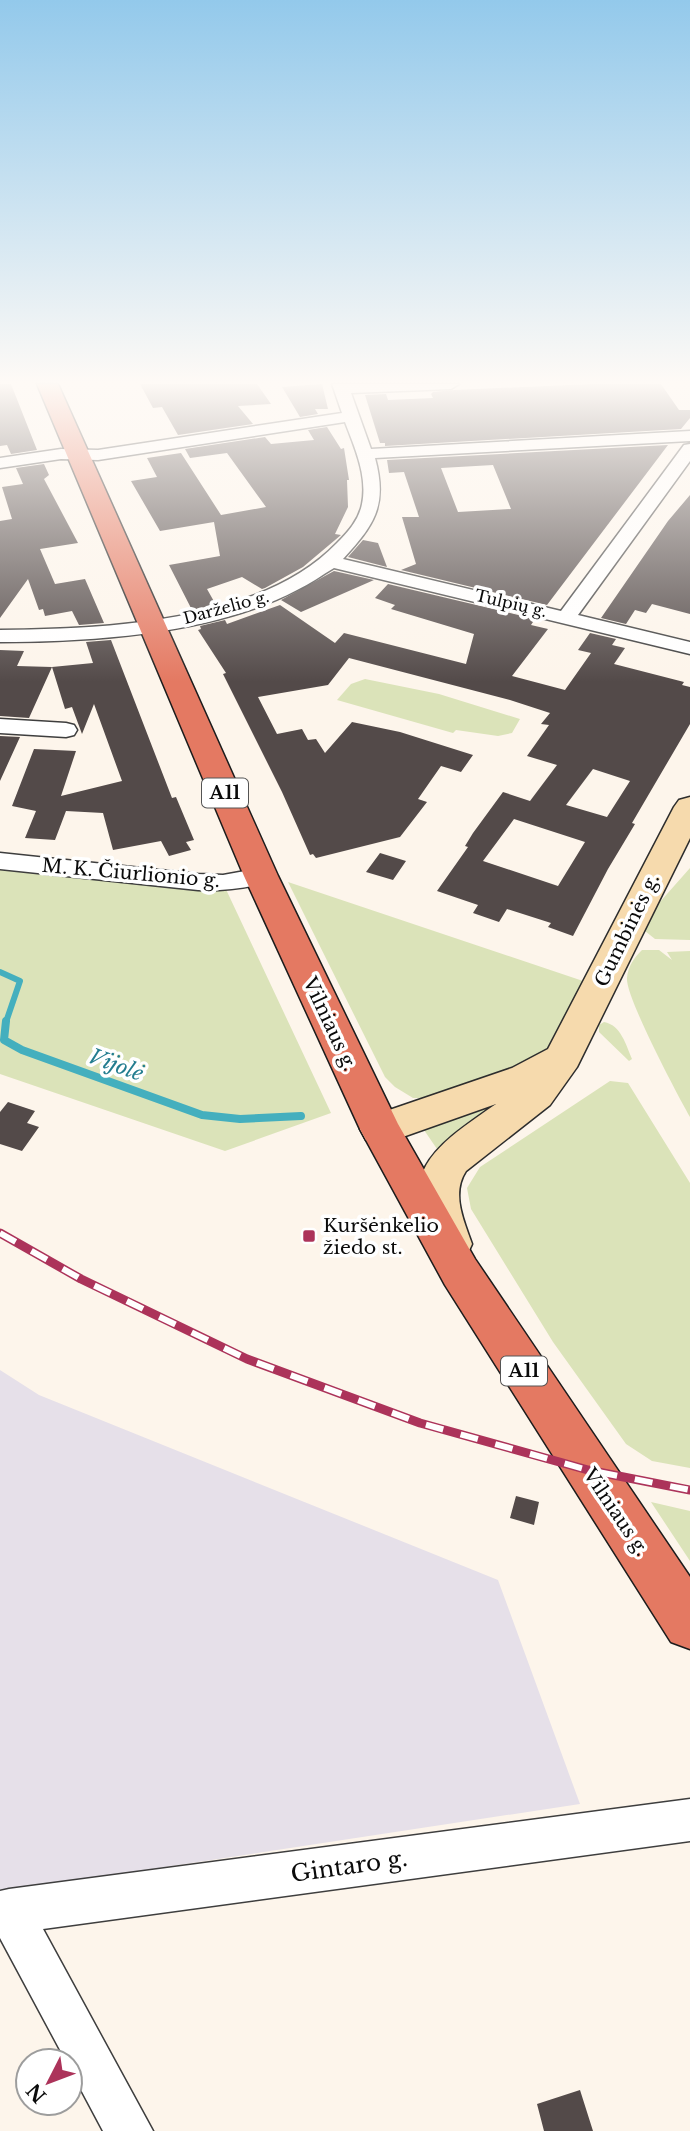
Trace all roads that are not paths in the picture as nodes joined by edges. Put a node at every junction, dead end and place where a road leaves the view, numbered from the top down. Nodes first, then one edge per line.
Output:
1 (91, 483) edge
2 (369, 483) edge
3 (665, 483) edge
4 (332, 562) junction
5 (567, 617) junction
6 (152, 625) junction
7 (0, 636) edge
8 (690, 648) edge
9 (0, 726) edge
10 (66, 730) dead end
11 (690, 807) edge
12 (0, 861) edge
13 (261, 876) junction
14 (568, 1054) junction
15 (380, 1129) junction
16 (460, 1272) junction
17 (690, 1623) edge
18 (690, 1820) edge
19 (4, 1912) edge
20 (129, 2131) edge

1 - 6 highway, Vilniaus g. / A11
2 - 4 street, Darželio g.
3 - 5 street
4 - 5 street, Tulpių g.
4 - 6 street, Darželio g.
5 - 8 street, Tulpių g.
6 - 7 street, Darželio g.
6 - 13 highway, Vilniaus g. / A11
9 - 10 street
11 - 14 main road, Gumbinės g.
12 - 13 street, M. K. Čiurlionio g.
13 - 15 highway, Vilniaus g. / A11
14 - 15 main road
14 - 16 main road, Gumbinės g.
15 - 16 highway, Vilniaus g. / A11
16 - 17 highway, Vilniaus g. / A11
18 - 19 street, Gintaro g.
19 - 20 street, Gintaro g.

